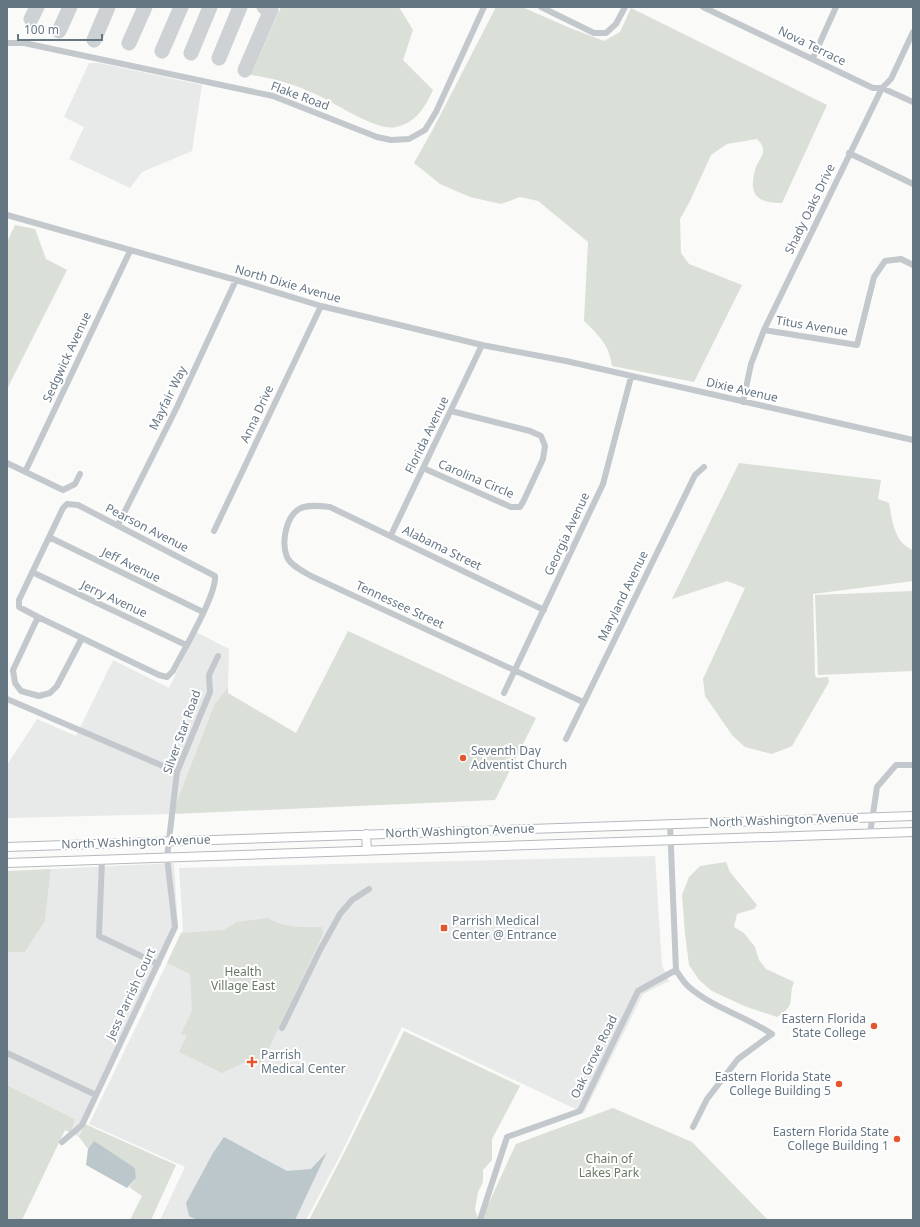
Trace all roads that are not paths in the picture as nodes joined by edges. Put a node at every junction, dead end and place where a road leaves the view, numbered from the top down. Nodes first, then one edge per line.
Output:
1 (484, 7) edge
2 (540, 7) edge
3 (625, 7) edge
4 (703, 7) edge
5 (836, 7) edge
6 (913, 32) edge
7 (7, 43) edge
8 (813, 58) junction
9 (882, 88) junction
10 (913, 102) edge
11 (848, 154) junction
12 (913, 184) edge
13 (7, 215) edge
14 (130, 251) junction
15 (913, 265) edge
16 (236, 280) junction
17 (321, 306) junction
18 (764, 330) junction
19 (482, 344) junction
20 (566, 361) joint
21 (631, 377) junction
22 (743, 402) junction
23 (451, 411) junction
24 (913, 440) edge
25 (7, 463) edge
26 (704, 467) dead end
27 (423, 468) junction
28 (25, 472) junction
29 (80, 474) dead end
30 (330, 507) joint
31 (118, 525) junction
32 (214, 531) dead end
33 (391, 535) junction
34 (49, 537) junction
35 (32, 572) junction
36 (544, 610) junction
37 (203, 612) junction
38 (38, 617) junction
39 (82, 638) junction
40 (186, 645) junction
41 (218, 656) dead end
42 (515, 670) junction
43 (504, 693) dead end
44 (7, 699) edge
45 (583, 702) junction
46 (566, 739) dead end
47 (913, 765) edge
48 (177, 772) junction
49 (913, 816) edge
50 (873, 817) junction
51 (670, 824) junction
52 (913, 832) edge
53 (366, 834) junction
54 (870, 834) junction
55 (670, 840) junction
56 (169, 841) junction
57 (7, 847) edge
58 (367, 851) junction
59 (167, 857) junction
60 (102, 860) junction
61 (7, 863) edge
62 (369, 889) dead end
63 (158, 964) junction
64 (676, 970) junction
65 (282, 1028) dead end
66 (7, 1053) edge
67 (96, 1095) junction
68 (692, 1127) dead end
69 (62, 1142) dead end
70 (480, 1220) edge

1 - 7 street, Flake Road
2 - 3 street
4 - 8 street, Nova Terrace
5 - 8 street
6 - 9 street, Shady Oaks Drive
8 - 9 street, Nova Terrace
9 - 10 street, Nova Terrace
9 - 11 street, Shady Oaks Drive
11 - 12 street
11 - 18 street, Shady Oaks Drive
13 - 14 street, North Dixie Avenue
14 - 16 street, North Dixie Avenue
14 - 28 street, Sedgwick Avenue
15 - 18 street, Titus Avenue
16 - 17 street, North Dixie Avenue
16 - 31 street, Mayfair Way
17 - 19 street, North Dixie Avenue
17 - 32 street, Anna Drive
18 - 22 street, Shady Oaks Drive
19 - 20 street, North Dixie Avenue
19 - 23 street, Florida Avenue
20 - 21 street, Dixie Avenue
21 - 22 street, Dixie Avenue
21 - 36 street, Georgia Avenue
22 - 24 street, Dixie Avenue
23 - 27 street, Florida Avenue
23 - 27 street, Carolina Circle
25 - 28 street
26 - 45 street, Maryland Avenue
27 - 33 street, Florida Avenue
28 - 29 street
30 - 33 street, Alabama Street
30 - 42 street, Tennessee Street
31 - 34 street, Pearson Avenue
31 - 37 street, Pearson Avenue
33 - 36 street, Alabama Street
34 - 35 street
34 - 37 street, Jeff Avenue
35 - 38 street
35 - 40 street, Jerry Avenue
36 - 42 street, Georgia Avenue
37 - 40 street
38 - 39 street
38 - 39 street
39 - 40 street
41 - 48 street, Silver Star Road
42 - 43 street, Georgia Avenue
42 - 45 street, Tennessee Street
44 - 48 street
45 - 46 street, Maryland Avenue
47 - 50 street
48 - 56 street, Silver Star Road
49 - 50 main road, North Washington Avenue
50 - 51 main road, North Washington Avenue
50 - 54 street
51 - 53 main road, North Washington Avenue
51 - 55 street
52 - 54 main road, North Washington Avenue
53 - 56 main road, North Washington Avenue
53 - 58 main road
54 - 55 main road, North Washington Avenue
55 - 58 main road, North Washington Avenue
55 - 64 street
56 - 57 main road, North Washington Avenue
56 - 59 street, Jess Parrish Court
58 - 59 main road, North Washington Avenue
59 - 60 main road, North Washington Avenue
59 - 63 street, Jess Parrish Court
60 - 61 main road, North Washington Avenue
60 - 63 street
62 - 65 street
63 - 67 street, Jess Parrish Court
64 - 68 street
64 - 70 street, Oak Grove Road
66 - 67 street
67 - 69 street, Jess Parrish Court

